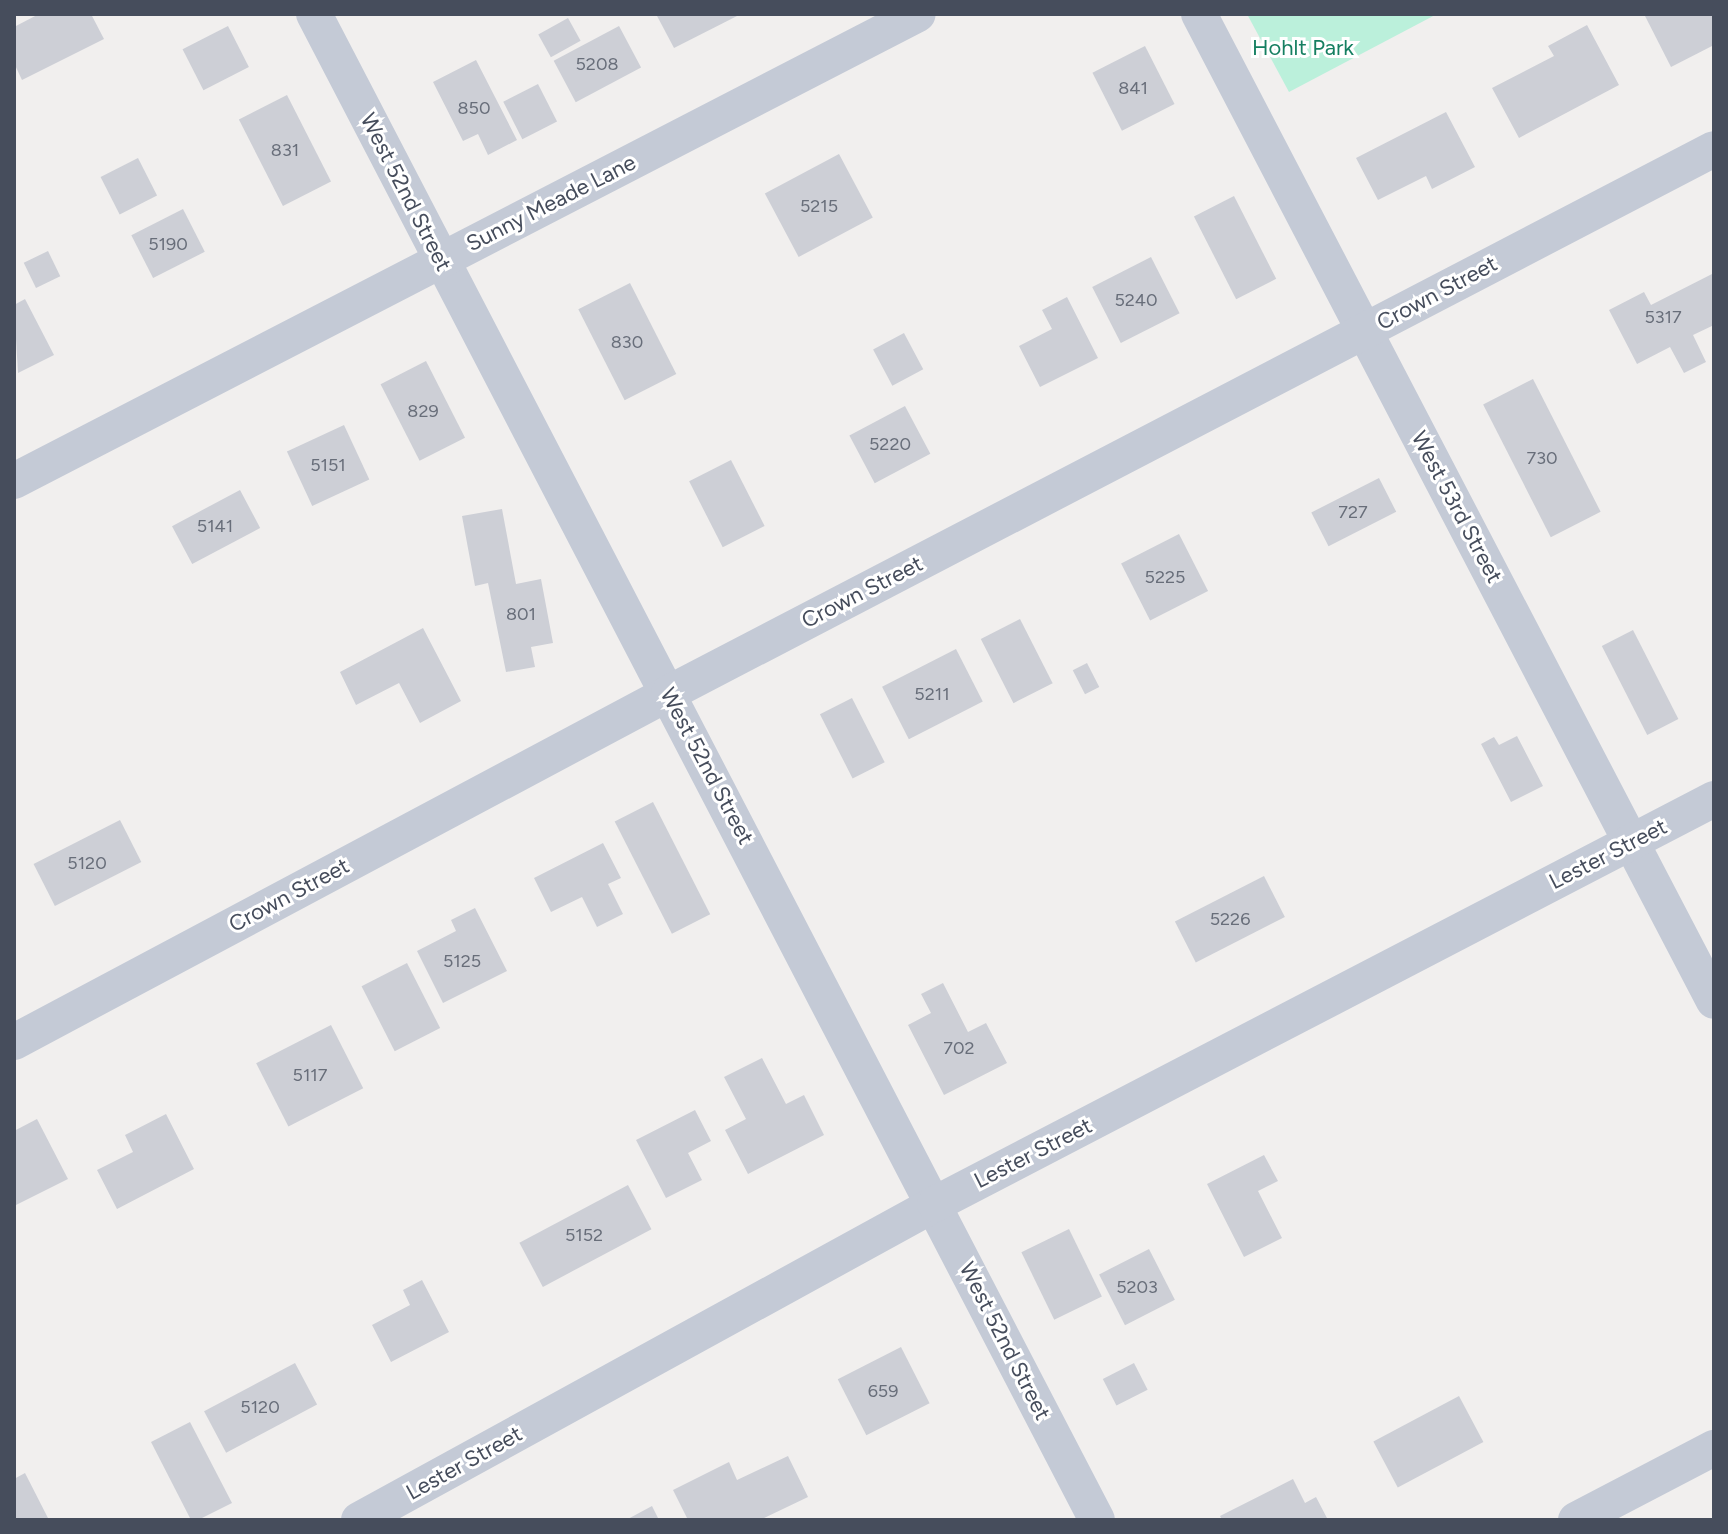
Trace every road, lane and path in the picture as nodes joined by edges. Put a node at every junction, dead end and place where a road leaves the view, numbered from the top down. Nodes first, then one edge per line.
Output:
1 (314, 14) edge
2 (918, 14) edge
3 (1199, 14) edge
4 (1714, 149) edge
5 (441, 259) junction
6 (1365, 331) junction
7 (14, 481) edge
8 (669, 693) junction
9 (1714, 799) edge
10 (1631, 842) junction
11 (1714, 1001) edge
12 (14, 1042) edge
13 (935, 1204) junction
14 (1714, 1448) edge
15 (359, 1520) edge
16 (1097, 1520) edge
17 (1576, 1520) edge

1 - 5 street, West 52nd Street
2 - 5 street, Sunny Meade Lane
3 - 6 street, West 53rd Street
4 - 6 street, Crown Street
5 - 7 street, Sunny Meade Lane
5 - 8 street, West 52nd Street
6 - 8 street, Crown Street
6 - 10 street, West 53rd Street
8 - 12 street, Crown Street
8 - 13 street, West 52nd Street
9 - 10 street, Lester Street
10 - 11 street, West 53rd Street
10 - 13 street, Lester Street
13 - 15 street, Lester Street
13 - 16 street, West 52nd Street
14 - 17 street

